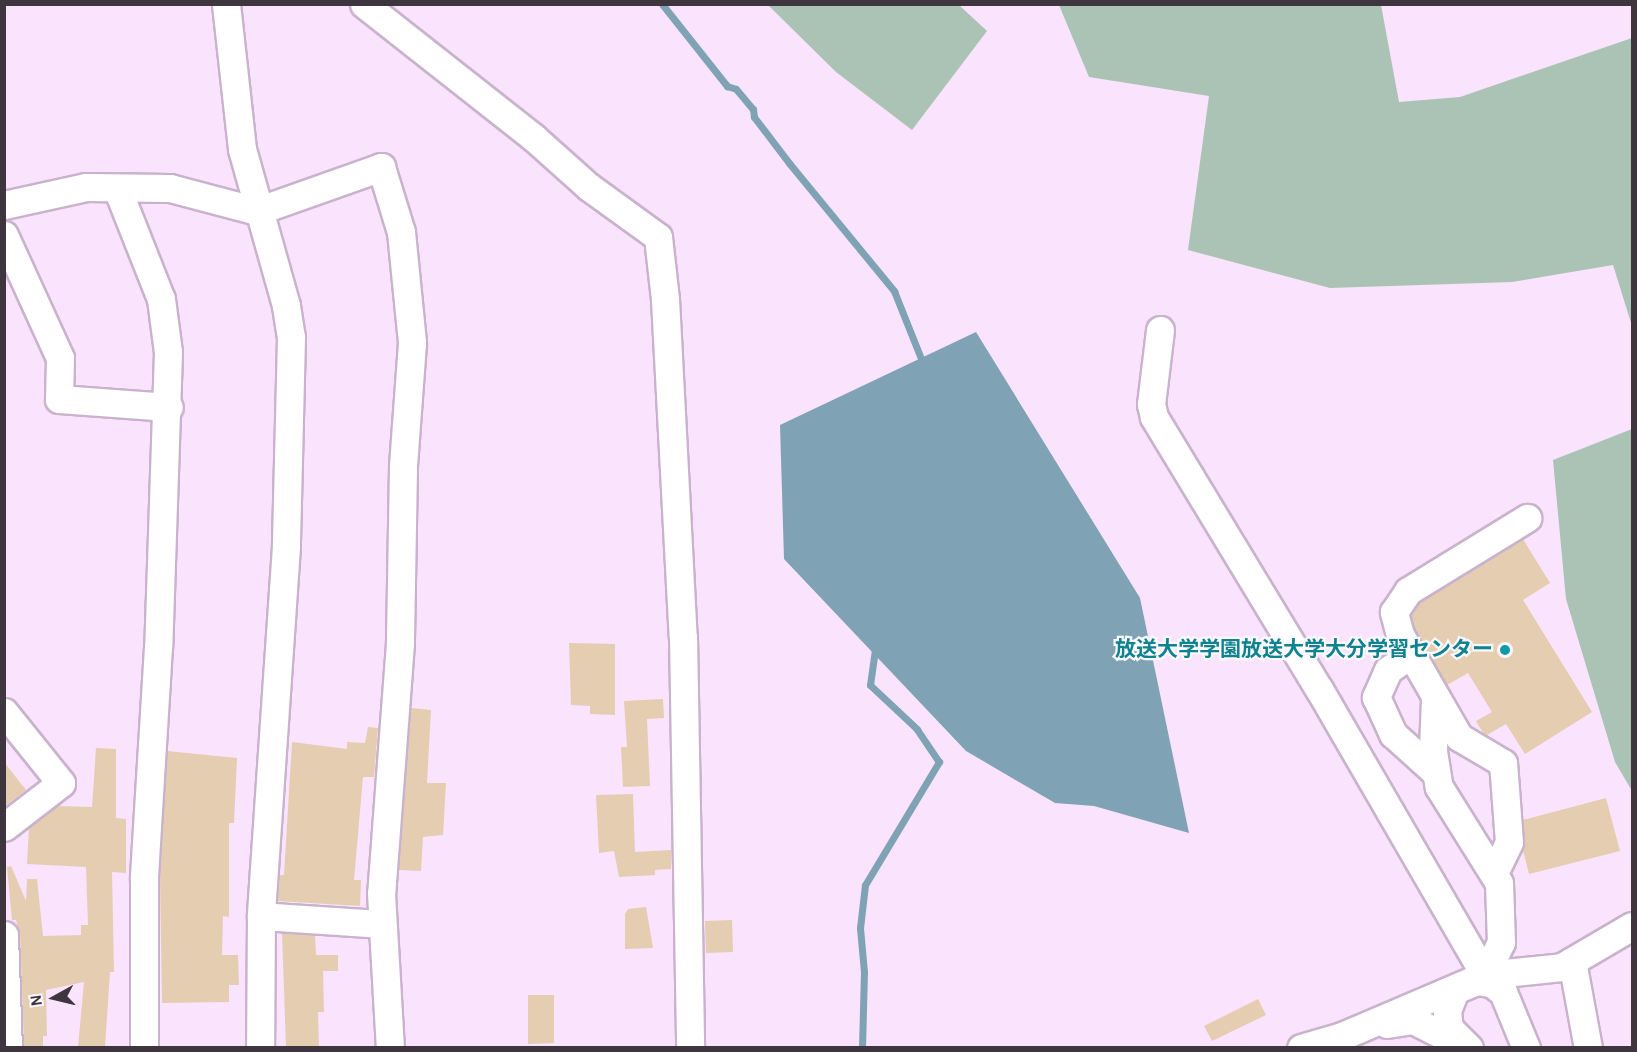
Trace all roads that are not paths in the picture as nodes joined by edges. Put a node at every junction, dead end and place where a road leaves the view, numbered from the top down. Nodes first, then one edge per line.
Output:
1 (226, 4) edge
2 (364, 4) edge
3 (117, 188) junction
4 (4, 205) edge
5 (257, 211) junction
6 (4, 235) edge
7 (1160, 330) dead end
8 (169, 407) junction
9 (1527, 518) dead end
10 (1411, 654) junction
11 (1435, 698) junction
12 (4, 712) edge
13 (1435, 772) junction
14 (4, 827) edge
15 (1494, 873) junction
16 (261, 916) junction
17 (381, 924) junction
18 (1632, 926) edge
19 (4, 935) edge
20 (1572, 961) junction
21 (1474, 980) junction
22 (1516, 1020) junction
23 (1342, 1036) junction
24 (8, 1047) edge
25 (144, 1047) edge
26 (260, 1047) edge
27 (390, 1047) edge
28 (690, 1047) edge
29 (1301, 1047) edge
30 (1467, 1047) edge
31 (1517, 1047) edge
32 (1526, 1047) edge
33 (1588, 1047) edge

1 - 5 street
2 - 28 street
3 - 4 street
3 - 5 street
3 - 8 street
5 - 16 street
5 - 17 street
6 - 8 street
7 - 21 street
8 - 25 street
9 - 10 street
10 - 11 street
10 - 13 street
11 - 13 street
11 - 15 street
12 - 14 street
13 - 15 street
15 - 21 street
16 - 17 street
16 - 26 street
17 - 27 street
18 - 20 street
19 - 24 street
20 - 21 street
20 - 33 street
21 - 22 street
21 - 23 street
21 - 30 street
22 - 31 street
22 - 32 street
23 - 29 street
23 - 30 street

